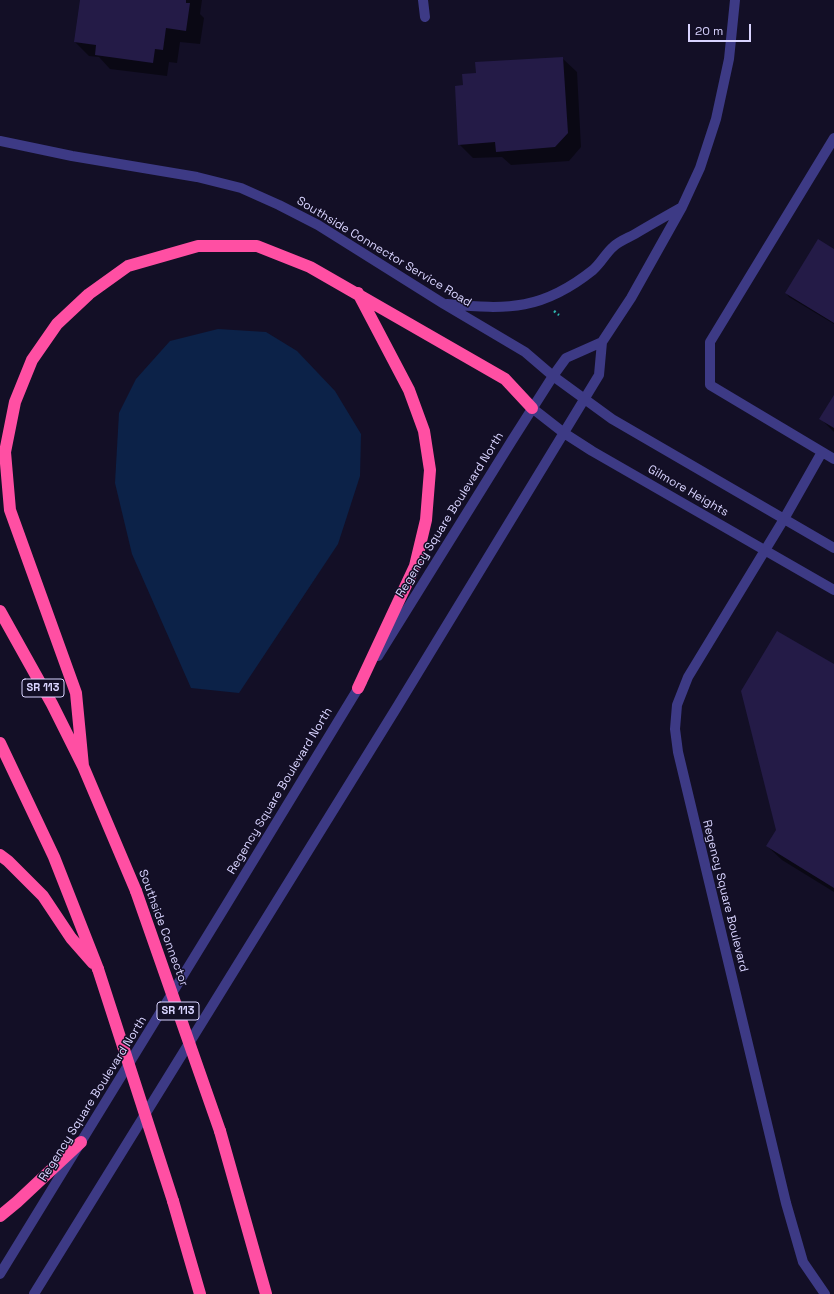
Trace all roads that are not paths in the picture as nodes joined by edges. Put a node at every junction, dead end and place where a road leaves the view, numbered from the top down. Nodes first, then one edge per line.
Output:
1 (423, 0) edge
2 (735, 0) edge
3 (425, 17) dead end
4 (834, 138) edge
5 (0, 141) edge
6 (682, 207) junction
7 (358, 293) junction
8 (444, 304) junction
9 (602, 342) junction
10 (553, 376) junction
11 (585, 398) junction
12 (532, 408) junction
13 (564, 432) junction
14 (822, 452) junction
15 (834, 459) edge
16 (784, 519) junction
17 (834, 548) edge
18 (765, 551) junction
19 (834, 590) edge
20 (0, 611) edge
21 (358, 688) junction
22 (0, 743) edge
23 (83, 766) junction
24 (0, 856) edge
25 (95, 963) junction
26 (81, 1142) junction
27 (0, 1216) edge
28 (0, 1274) edge
29 (34, 1294) edge
30 (200, 1294) edge
31 (266, 1294) edge
32 (825, 1294) edge

1 - 3 street
2 - 6 street
4 - 14 street
5 - 8 street, Southside Connector Service Road
6 - 8 street
6 - 9 street
7 - 12 highway
7 - 21 highway
7 - 23 highway
8 - 10 street, Southside Connector Service Road
9 - 10 street, Regency Square Boulevard North
9 - 11 street
10 - 11 street, Gilmore Heights
10 - 12 street, Regency Square Boulevard North
11 - 13 street
11 - 16 street, Gilmore Heights
12 - 13 street, Gilmore Heights
12 - 21 street, Regency Square Boulevard North
13 - 18 street, Gilmore Heights
13 - 29 street
14 - 15 street
14 - 16 street, Regency Square Boulevard
16 - 17 street, Gilmore Heights
16 - 18 street, Regency Square Boulevard
18 - 19 street, Gilmore Heights
18 - 32 street, Regency Square Boulevard
20 - 23 highway, Southside Connector / SR 113
21 - 26 street, Regency Square Boulevard North
22 - 25 highway
23 - 31 highway, Southside Connector / SR 113, bridge
24 - 25 highway
25 - 30 highway, bridge
26 - 27 highway
26 - 28 street, Regency Square Boulevard North

